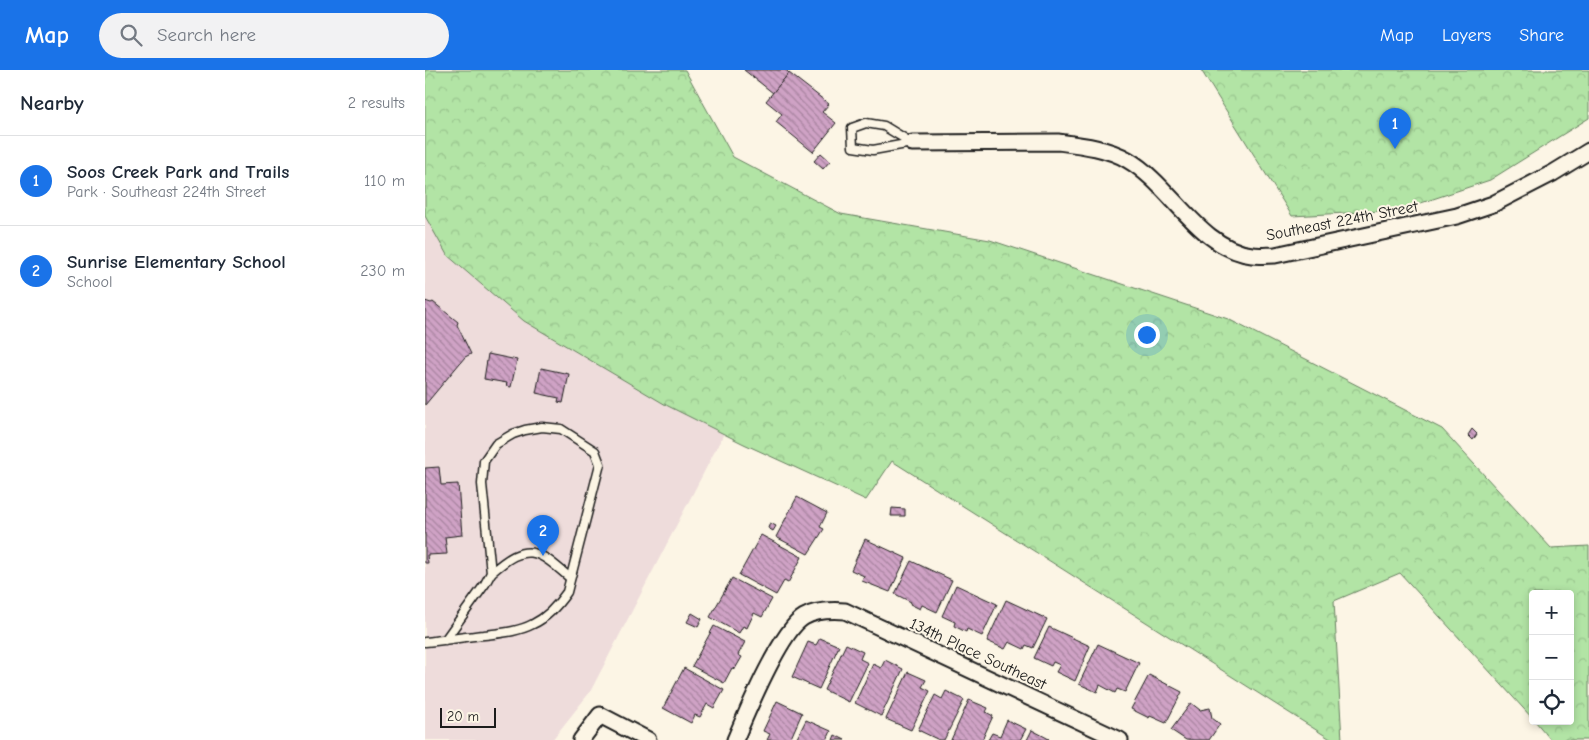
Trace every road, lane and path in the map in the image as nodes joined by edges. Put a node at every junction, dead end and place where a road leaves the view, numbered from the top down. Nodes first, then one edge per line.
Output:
1 (912, 143) junction
2 (1589, 152) edge
3 (491, 573) junction
4 (570, 578) junction
5 (445, 640) junction
6 (425, 642) edge
7 (581, 740) edge
8 (648, 740) edge
9 (735, 740) edge
10 (1120, 740) edge

1 - 1 lane
1 - 2 street, Southeast 224th Street
3 - 4 lane
3 - 4 lane
3 - 5 lane
4 - 5 lane
5 - 6 lane
7 - 8 street
9 - 10 street, 134th Place Southeast

